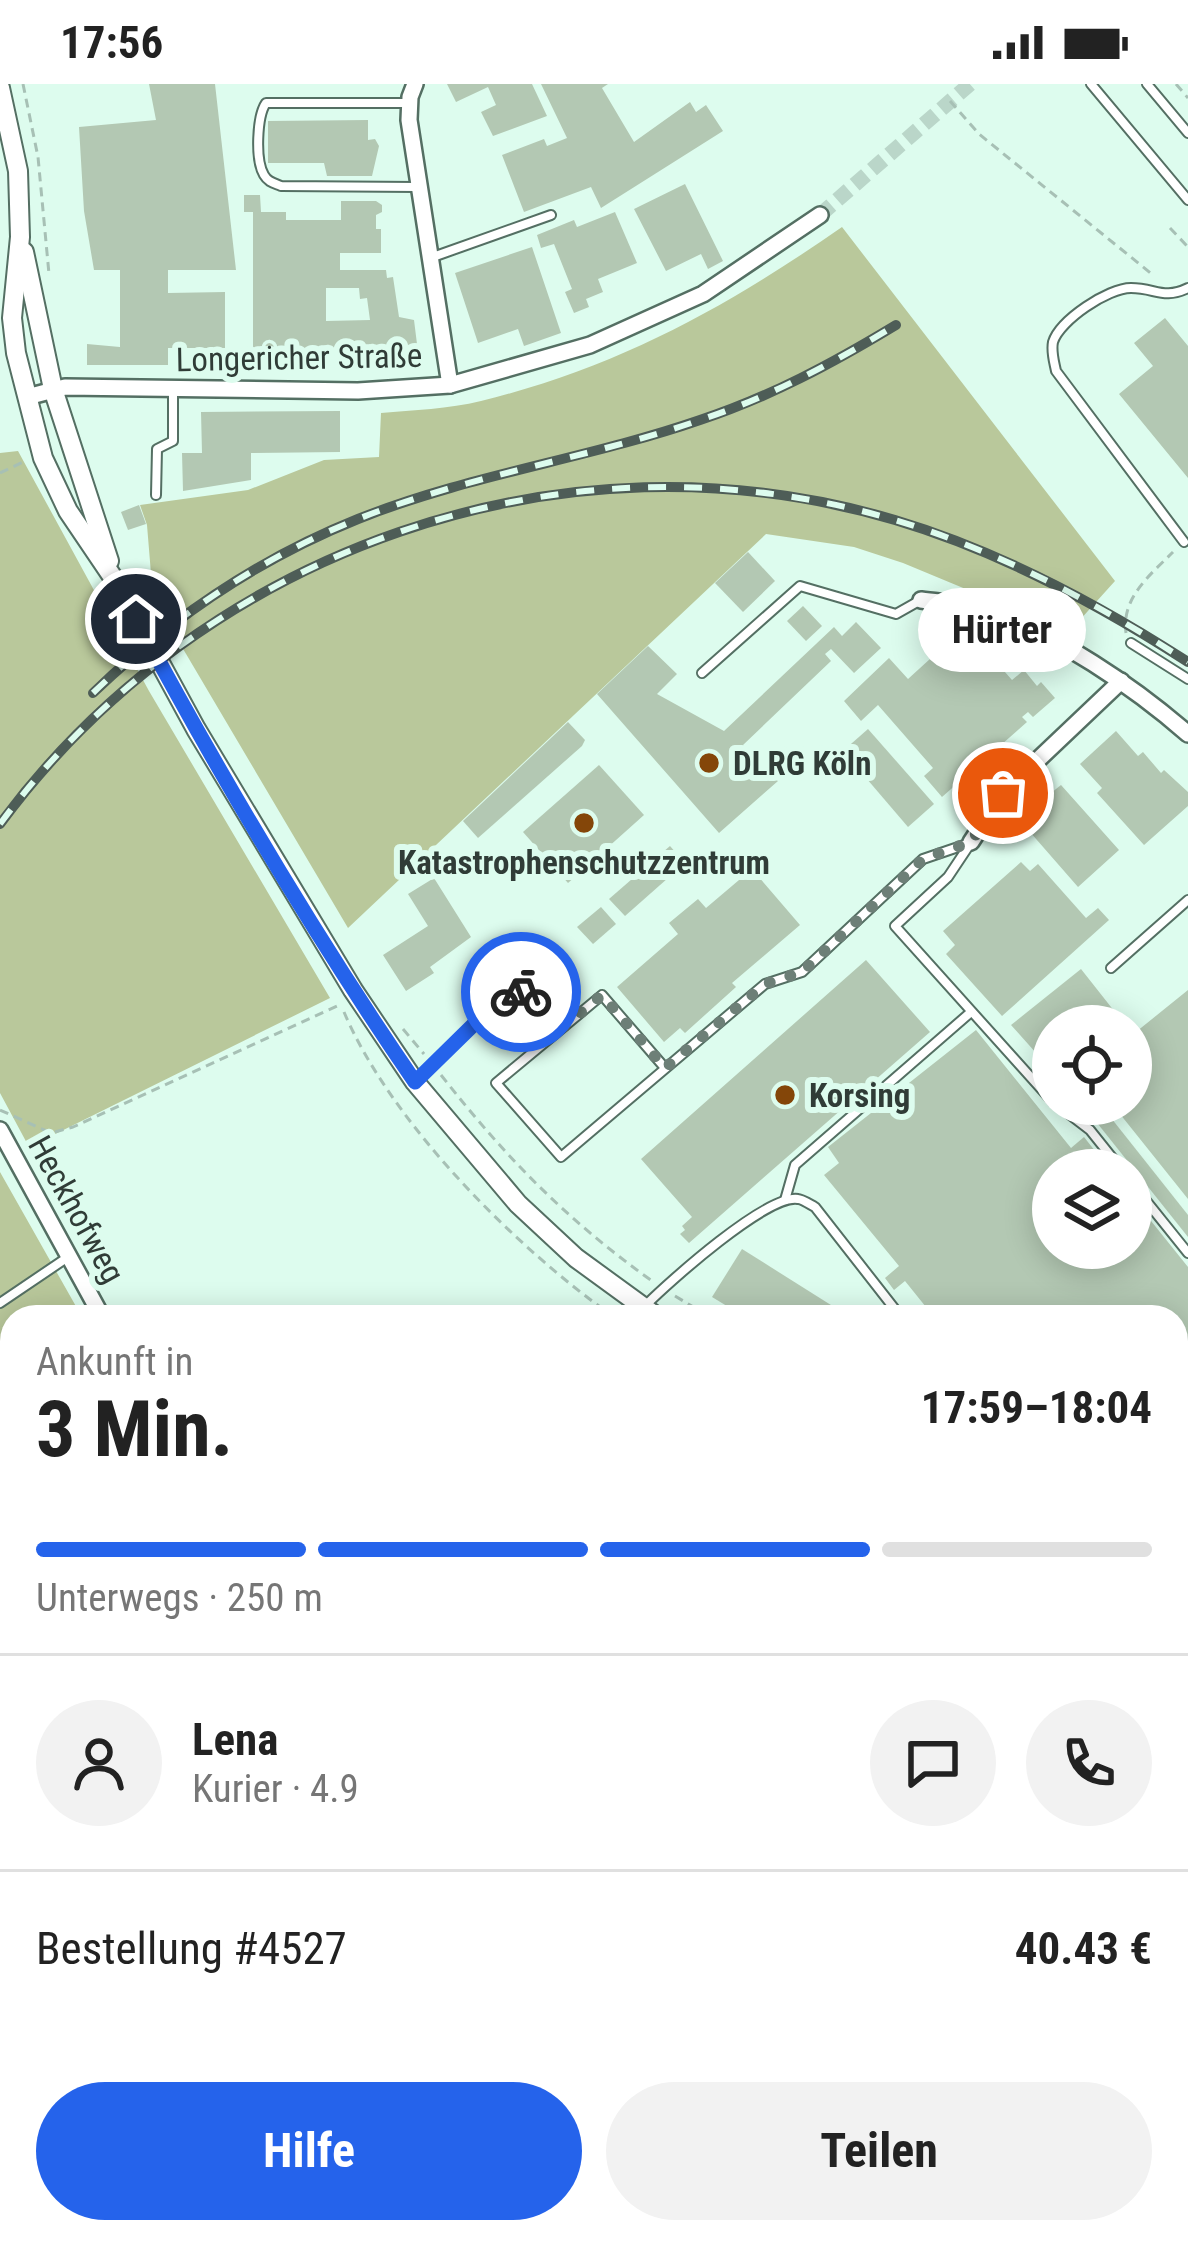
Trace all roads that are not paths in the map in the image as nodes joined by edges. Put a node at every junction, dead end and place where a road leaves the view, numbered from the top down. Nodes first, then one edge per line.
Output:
1 (415, 84) edge
2 (1091, 84) edge
3 (1147, 84) edge
4 (0, 88) edge
5 (410, 103) junction
6 (1188, 133) edge
7 (419, 187) junction
8 (1188, 200) edge
9 (820, 214) tunnel mouth
10 (551, 215) dead end
11 (20, 237) junction
12 (430, 258) junction
13 (1188, 289) edge
14 (450, 385) junction
15 (172, 388) junction
16 (53, 389) junction
17 (27, 397) junction
18 (156, 495) dead end
19 (1184, 542) road end
20 (116, 582) junction
21 (921, 600) joint
22 (1131, 643) road end
23 (702, 673) dead end
24 (1188, 679) edge
25 (1120, 681) junction
26 (1188, 734) edge
27 (971, 842) junction
28 (1188, 900) edge
29 (538, 946) dead end
30 (1111, 968) dead end
31 (515, 984) junction
32 (971, 1012) junction
33 (556, 1033) junction
34 (665, 1068) junction
35 (1032, 1079) edge
36 (415, 1082) junction
37 (1083, 1125) edge
38 (0, 1130) edge
39 (1105, 1149) edge
40 (785, 1200) junction
41 (1152, 1208) edge
42 (1188, 1253) edge
43 (69, 1256) junction
44 (0, 1303) edge
45 (96, 1305) edge
46 (641, 1305) edge
47 (656, 1305) edge
48 (892, 1305) edge

1 - 5 street
2 - 8 lane
3 - 6 lane
4 - 11 street
5 - 7 street
5 - 7 lane
7 - 12 street
9 - 14 street, Longericher Straße
10 - 12 lane
11 - 16 street
11 - 17 street
12 - 14 street
13 - 19 lane
14 - 15 street, Longericher Straße
15 - 16 street, Longericher Straße
15 - 18 lane
16 - 17 street, Longericher Straße
16 - 20 street
17 - 20 street
20 - 36 street
21 - 23 lane
21 - 25 street
22 - 24 lane
25 - 26 street
25 - 27 street
27 - 32 lane
27 - 34 lane
28 - 30 lane
29 - 31 lane
31 - 33 lane
31 - 36 lane
32 - 35 lane
32 - 40 lane
33 - 34 lane
33 - 34 lane
36 - 46 street
37 - 39 lane
38 - 43 street, Heckhofweg
40 - 47 lane
40 - 48 lane
41 - 42 lane
43 - 44 lane
43 - 45 street, Heckhofweg

